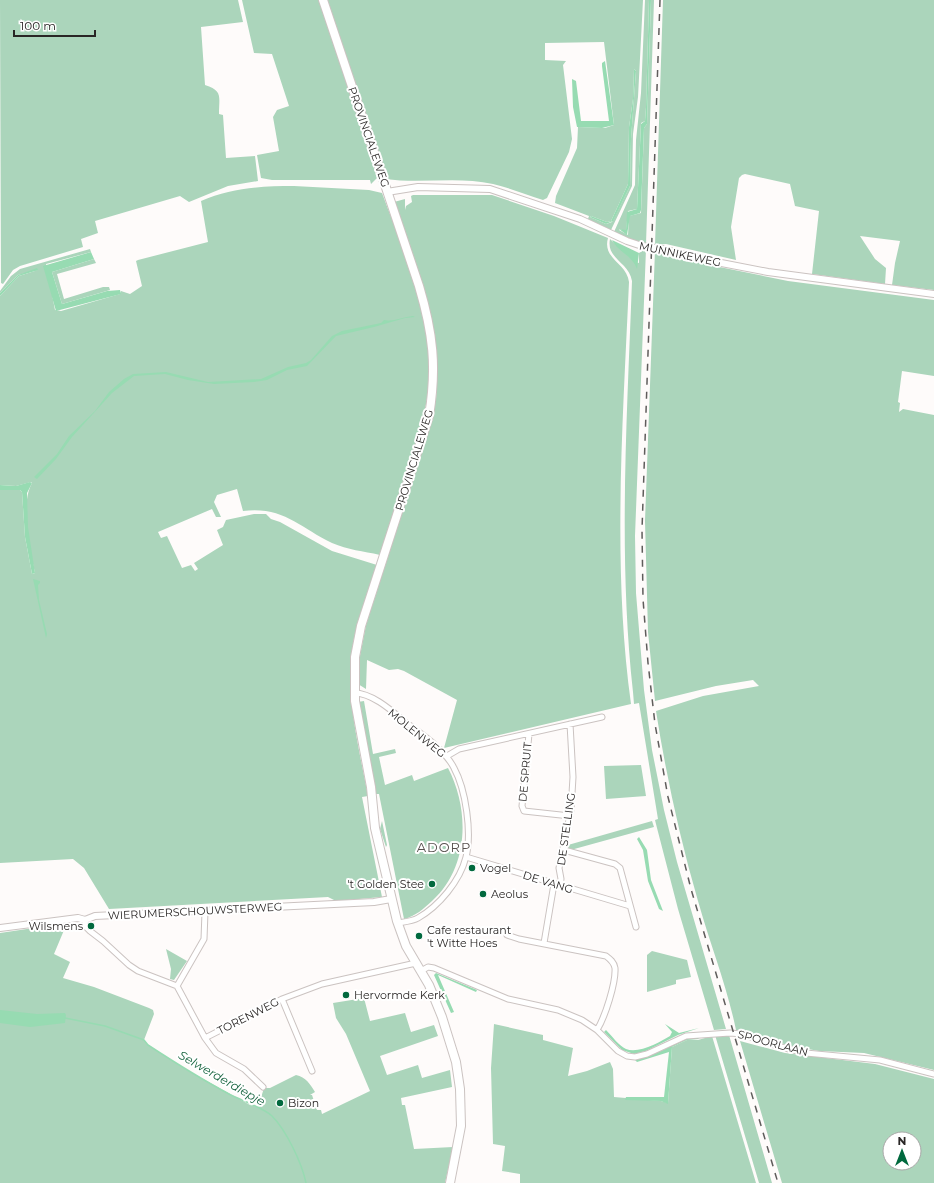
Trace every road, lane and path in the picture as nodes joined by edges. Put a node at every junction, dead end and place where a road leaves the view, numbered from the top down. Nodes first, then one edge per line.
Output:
1 (322, 0) edge
2 (387, 192) junction
3 (934, 294) edge
4 (354, 692) junction
5 (602, 717) dead end
6 (570, 724) junction
7 (529, 734) junction
8 (447, 756) junction
9 (570, 816) junction
10 (564, 850) junction
11 (466, 857) junction
12 (554, 884) junction
13 (560, 885) junction
14 (391, 899) junction
15 (630, 906) junction
16 (205, 912) junction
17 (85, 920) junction
18 (398, 924) junction
19 (636, 927) dead end
20 (0, 928) edge
21 (507, 935) dead end
22 (544, 943) junction
23 (416, 963) junction
24 (421, 971) junction
25 (177, 986) junction
26 (282, 999) junction
27 (597, 1030) junction
28 (205, 1038) junction
29 (312, 1070) dead end
30 (934, 1074) edge
31 (263, 1087) dead end
32 (450, 1183) edge

1 - 2 main road, PROVINCIALEWEG
2 - 3 street, MUNNIKEWEG
2 - 4 main road, PROVINCIALEWEG
4 - 8 street, MOLENWEG
4 - 14 main road, PROVINCIALEWEG
5 - 6 street
6 - 7 street
6 - 9 street, DE STELLING
7 - 8 street
7 - 9 street, DE SPRUIT
8 - 11 street, MOLENWEG
9 - 10 street, DE STELLING
10 - 13 street, DE STELLING
10 - 15 street
11 - 12 street, DE VANG
11 - 18 street, MOLENWEG
12 - 13 street, DE VANG
12 - 22 street
13 - 15 street, DE VANG
14 - 16 street, WIERUMERSCHOUWSTERWEG
14 - 18 main road, PROVINCIALEWEG
15 - 19 street
16 - 17 street, WIERUMERSCHOUWSTERWEG
16 - 25 street
17 - 20 street, WIERUMERSCHOUWSTERWEG
17 - 25 street
18 - 23 main road, PROVINCIALEWEG
21 - 22 street
22 - 27 street
23 - 24 main road, PROVINCIALEWEG
23 - 26 street, TORENWEG
24 - 27 street, SPOORLAAN
24 - 32 main road, PROVINCIALEWEG
25 - 28 street, TORENWEG
26 - 28 street, TORENWEG
26 - 29 street
27 - 30 street, SPOORLAAN
28 - 31 street

